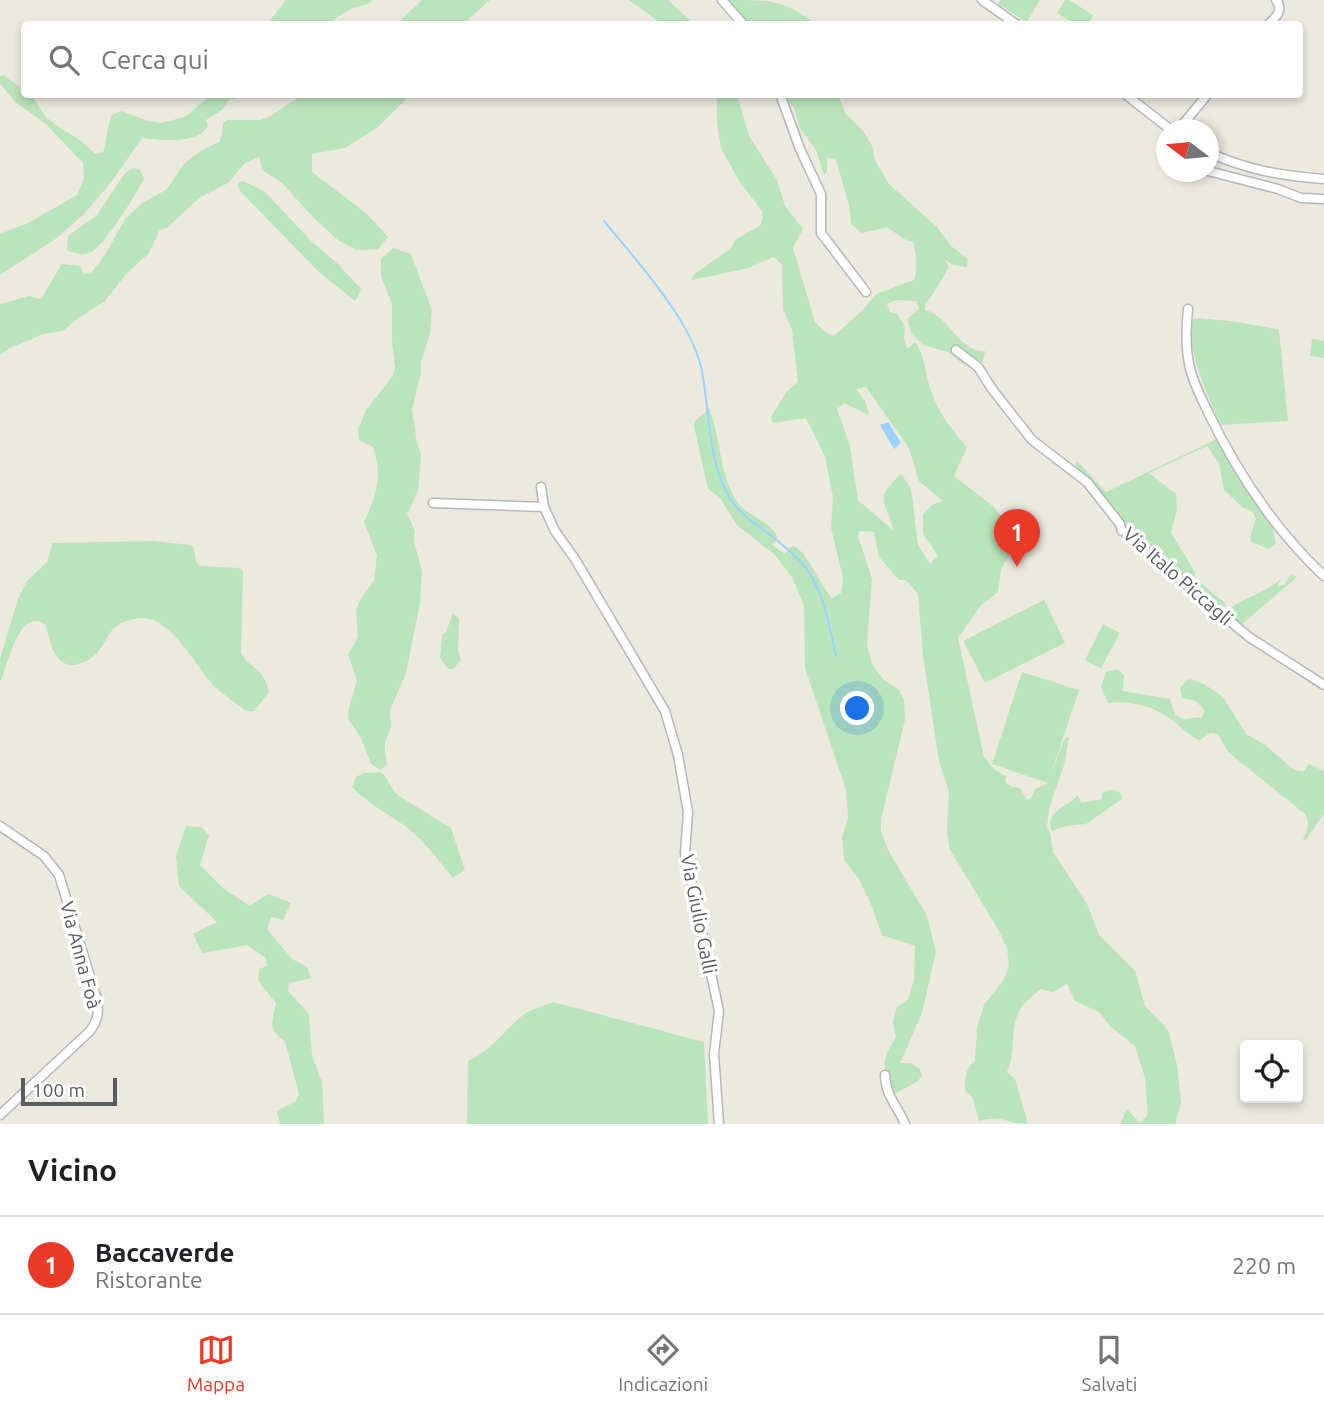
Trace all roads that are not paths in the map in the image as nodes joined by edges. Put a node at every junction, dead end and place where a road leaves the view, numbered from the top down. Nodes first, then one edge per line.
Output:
1 (722, 0) edge
2 (982, 0) edge
3 (1276, 0) edge
4 (740, 21) edge
5 (1012, 21) edge
6 (1272, 21) edge
7 (781, 98) edge
8 (1130, 98) edge
9 (1205, 98) edge
10 (1157, 119) edge
11 (1187, 119) edge
12 (1219, 156) edge
13 (1219, 174) edge
14 (1324, 179) edge
15 (1324, 199) edge
16 (866, 292) dead end
17 (1188, 309) dead end
18 (956, 350) dead end
19 (541, 486) dead end
20 (433, 503) dead end
21 (544, 506) junction
22 (1324, 576) edge
23 (1324, 685) edge
24 (0, 826) edge
25 (885, 1076) dead end
26 (0, 1115) edge
27 (719, 1124) edge
28 (905, 1124) edge

1 - 4 street
2 - 5 street
3 - 6 street
7 - 16 street
8 - 10 street
9 - 11 street
12 - 14 street
13 - 15 street
17 - 22 street
18 - 23 street, Via Italo Piccagli
19 - 21 street, Via Giulio Galli
20 - 21 street
21 - 27 street, Via Giulio Galli
24 - 26 street, Via Anna Foà
25 - 28 street

